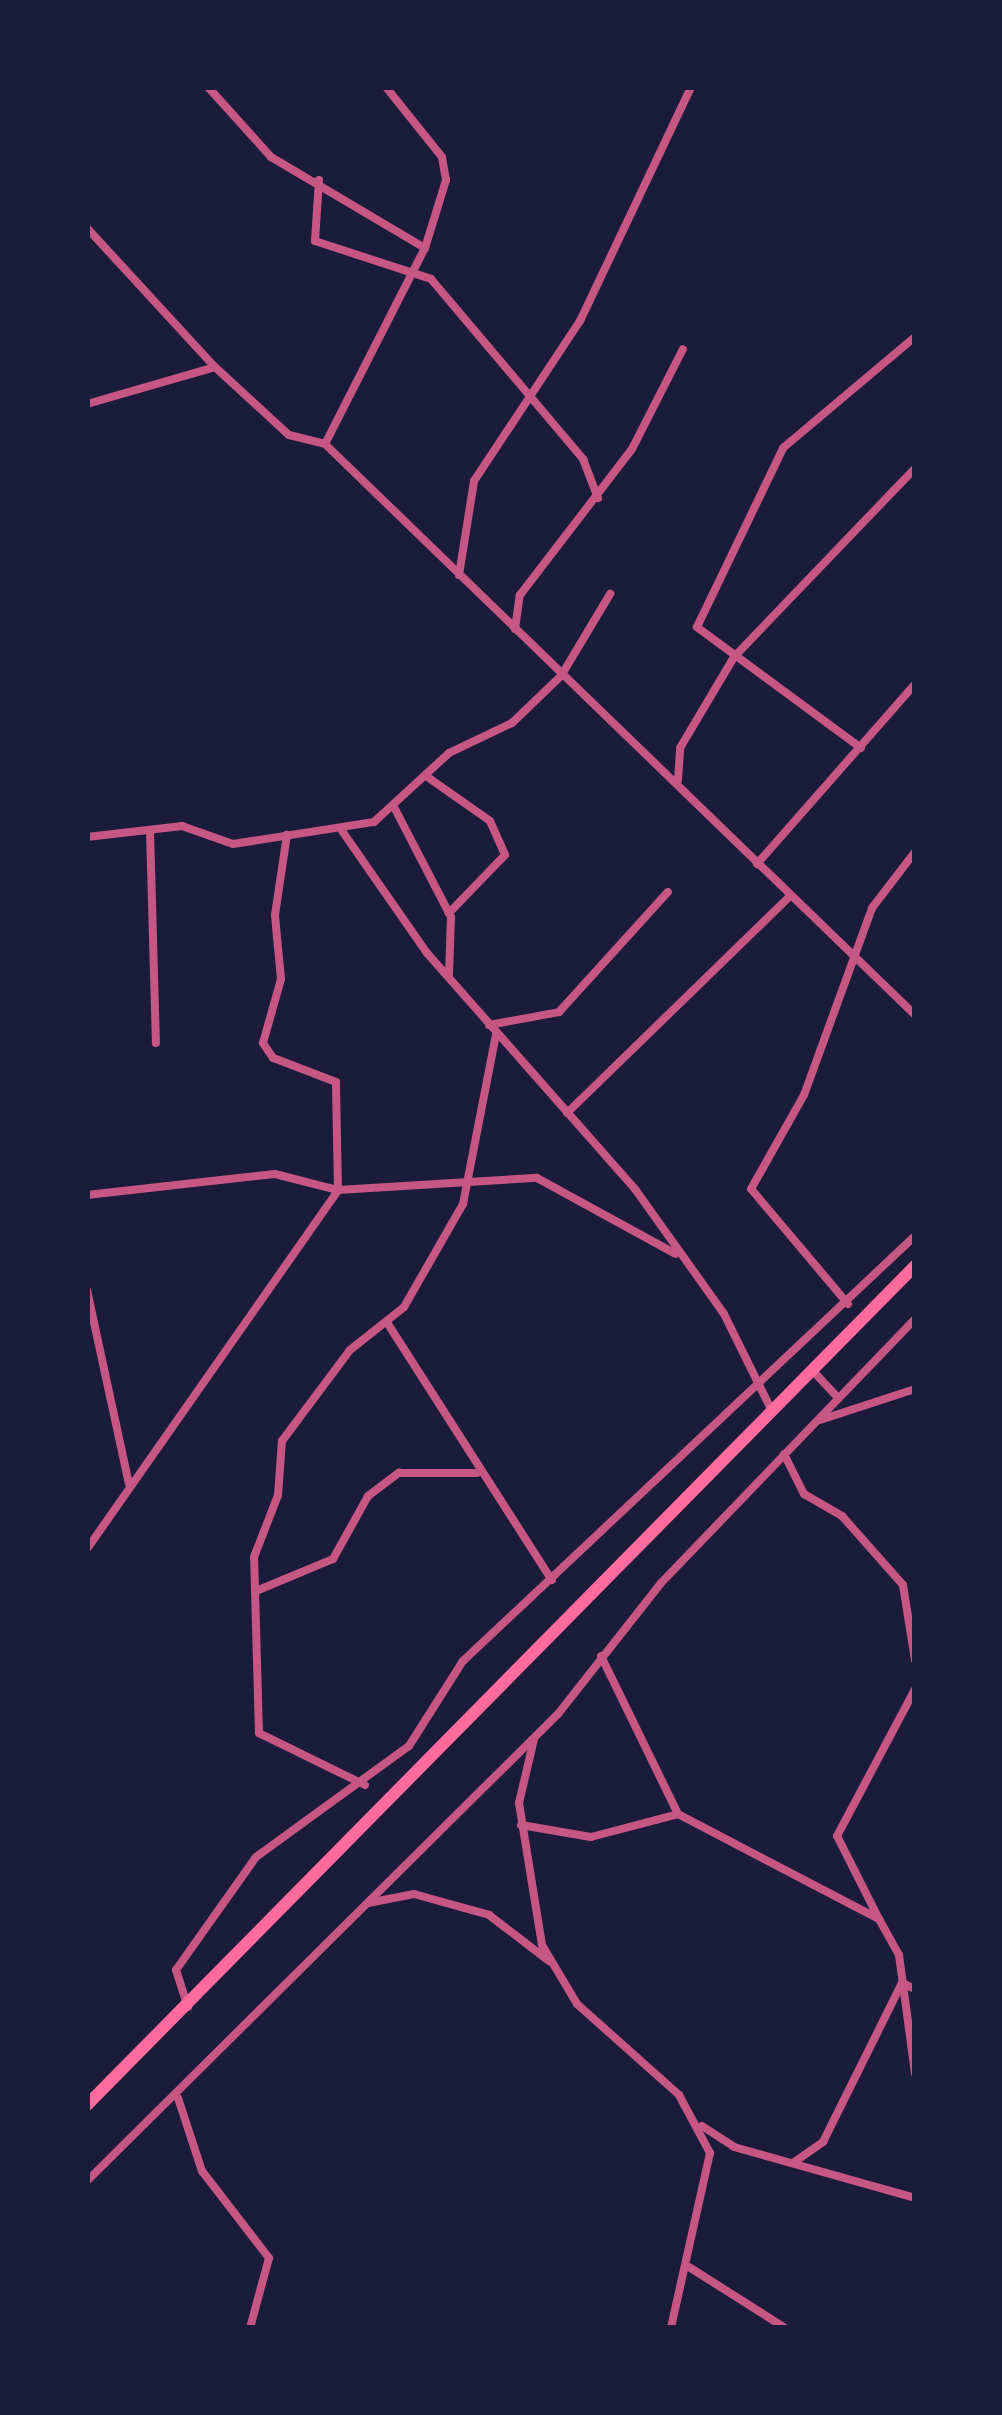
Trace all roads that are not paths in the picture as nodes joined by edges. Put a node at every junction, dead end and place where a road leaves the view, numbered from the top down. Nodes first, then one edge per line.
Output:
1 (208, 87) edge
2 (386, 87) edge
3 (692, 87) edge
4 (319, 180) junction
5 (87, 227) edge
6 (425, 248) junction
7 (416, 267) junction
8 (915, 337) edge
9 (683, 349) dead end
10 (215, 367) junction
11 (525, 398) junction
12 (87, 404) edge
13 (325, 444) junction
14 (915, 469) edge
15 (598, 498) junction
16 (459, 577) junction
17 (610, 594) dead end
18 (514, 629) junction
19 (734, 657) junction
20 (562, 676) junction
21 (915, 684) edge
22 (861, 748) junction
23 (426, 776) junction
24 (678, 781) junction
25 (394, 807) junction
26 (340, 828) junction
27 (150, 831) junction
28 (287, 835) junction
29 (87, 837) edge
30 (915, 852) edge
31 (757, 864) junction
32 (668, 892) dead end
33 (790, 896) junction
34 (449, 913) junction
35 (858, 957) junction
36 (449, 975) junction
37 (915, 1015) edge
38 (488, 1025) junction
39 (496, 1035) junction
40 (156, 1043) dead end
41 (567, 1113) junction
42 (469, 1183) junction
43 (338, 1190) junction
44 (87, 1195) edge
45 (915, 1236) edge
46 (677, 1254) junction
47 (915, 1266) edge
48 (87, 1290) edge
49 (848, 1304) junction
50 (915, 1319) edge
51 (388, 1324) junction
52 (813, 1371) junction
53 (757, 1385) junction
54 (915, 1389) edge
55 (838, 1398) junction
56 (772, 1411) junction
57 (814, 1422) junction
58 (784, 1454) junction
59 (477, 1473) junction
60 (129, 1484) junction
61 (87, 1549) edge
62 (552, 1580) junction
63 (256, 1591) junction
64 (601, 1656) junction
65 (915, 1660) edge
66 (915, 1689) edge
67 (535, 1737) junction
68 (366, 1786) junction
69 (679, 1814) junction
70 (521, 1826) junction
71 (367, 1904) junction
72 (879, 1919) junction
73 (550, 1962) junction
74 (902, 1983) junction
75 (915, 1989) edge
76 (189, 2008) junction
77 (915, 2074) edge
78 (178, 2098) junction
79 (87, 2104) edge
80 (696, 2121) junction
81 (793, 2163) junction
82 (87, 2181) edge
83 (915, 2198) edge
84 (689, 2267) junction
85 (250, 2328) edge
86 (671, 2328) edge
87 (785, 2328) edge

1 - 4 street
2 - 6 street
3 - 11 street
4 - 6 street
4 - 7 street
5 - 10 street
6 - 7 street
7 - 11 street
7 - 13 street
8 - 19 street
9 - 15 street
10 - 12 street
10 - 13 street
11 - 15 street
11 - 16 street
13 - 16 street
14 - 19 street
15 - 18 street
16 - 18 street
17 - 20 street
18 - 20 street
19 - 22 street
19 - 24 street
20 - 23 street
20 - 24 street
21 - 22 street
22 - 31 street
23 - 25 street
23 - 34 street
24 - 31 street
25 - 26 street
25 - 34 street
26 - 28 street
26 - 36 street
27 - 28 street
27 - 29 street
27 - 40 street
28 - 43 street
30 - 35 street
31 - 33 street
32 - 38 street
33 - 35 street
33 - 41 street
34 - 36 street
35 - 37 street
35 - 49 street
36 - 38 street
38 - 39 street
39 - 41 street
39 - 42 street
41 - 46 street
42 - 43 street
42 - 46 street
42 - 51 street
43 - 44 street
43 - 60 street
45 - 49 street
46 - 53 street
47 - 52 highway
48 - 60 street
49 - 53 street
50 - 55 street
51 - 59 street
51 - 63 street
52 - 55 street
52 - 56 highway
53 - 56 street
53 - 62 street
54 - 57 street
55 - 57 street
56 - 76 highway
57 - 58 street
58 - 64 street
58 - 65 street
59 - 62 street
59 - 63 street
60 - 61 street
62 - 68 street
63 - 68 street
64 - 67 street
64 - 69 street
66 - 72 street
67 - 70 street
67 - 71 street
68 - 76 street
69 - 70 street
69 - 72 street
70 - 73 street
71 - 73 street
71 - 78 street
72 - 74 street
73 - 80 street
74 - 75 street
74 - 77 street
74 - 81 street
76 - 79 highway
78 - 82 street
78 - 85 street
80 - 81 street
80 - 84 street
81 - 83 street
84 - 86 street
84 - 87 street

